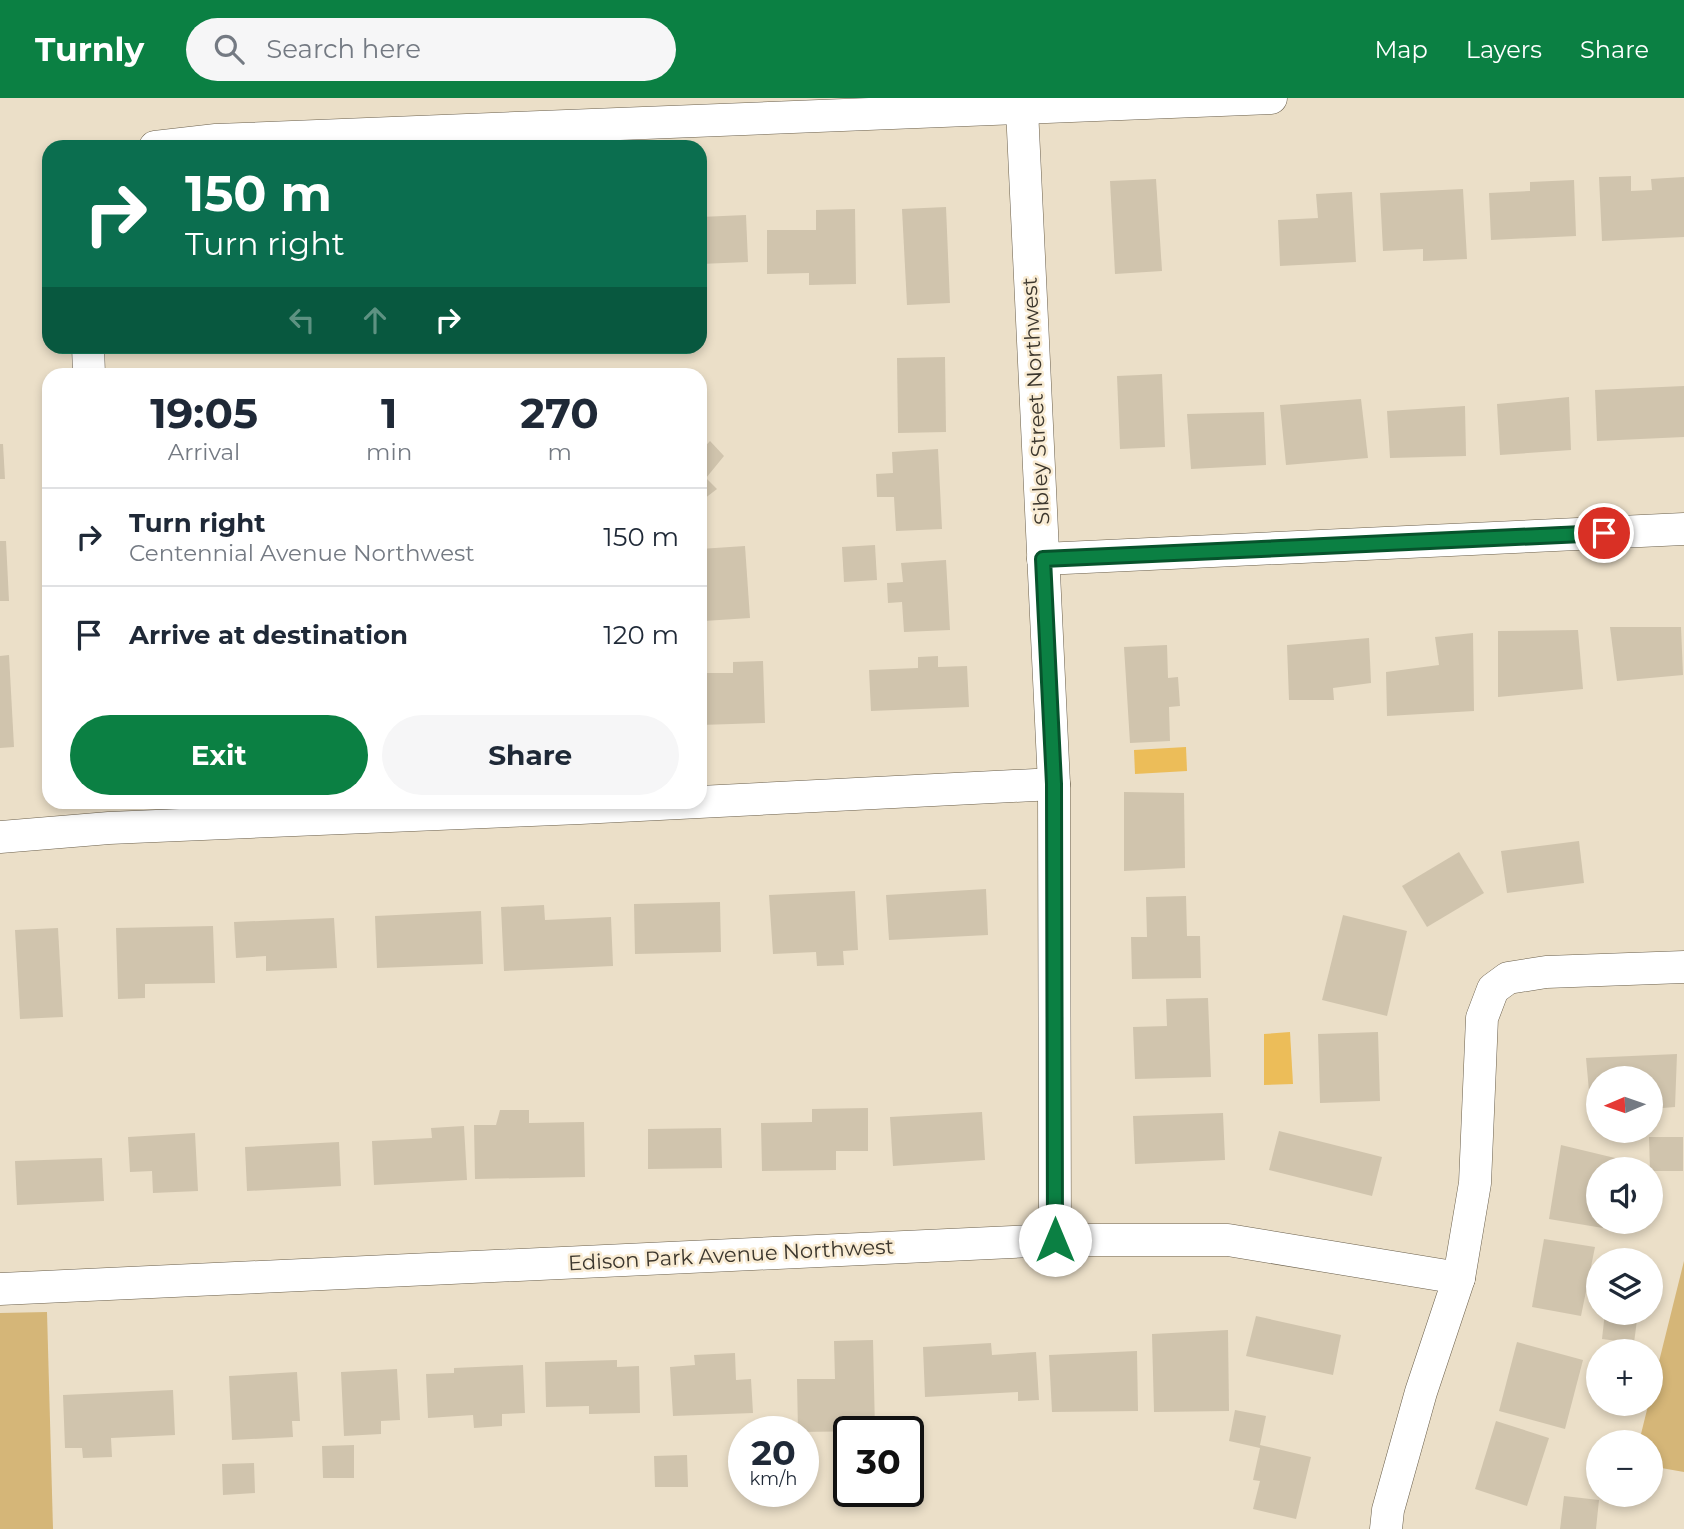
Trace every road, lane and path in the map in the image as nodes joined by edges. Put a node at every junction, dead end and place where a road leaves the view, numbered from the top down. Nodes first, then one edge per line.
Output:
1 (1271, 98) edge
2 (1022, 109) junction
3 (216, 140) edge
4 (1684, 529) edge
5 (1043, 559) junction
6 (1054, 784) junction
7 (707, 799) edge
8 (391, 809) edge
9 (108, 815) edge
10 (0, 837) edge
11 (1684, 967) edge
12 (1055, 1240) junction
13 (1459, 1278) junction
14 (0, 1289) edge
15 (1386, 1529) edge

1 - 2 street
2 - 3 street
2 - 5 street, Sibley Street Northwest
4 - 5 street
5 - 6 street, Sibley Street Northwest
6 - 7 street
6 - 12 street, Sibley Street Northwest
8 - 9 street
9 - 10 street
11 - 13 street
12 - 13 street, Edison Park Avenue Northwest
12 - 14 street, Edison Park Avenue Northwest
13 - 15 street

